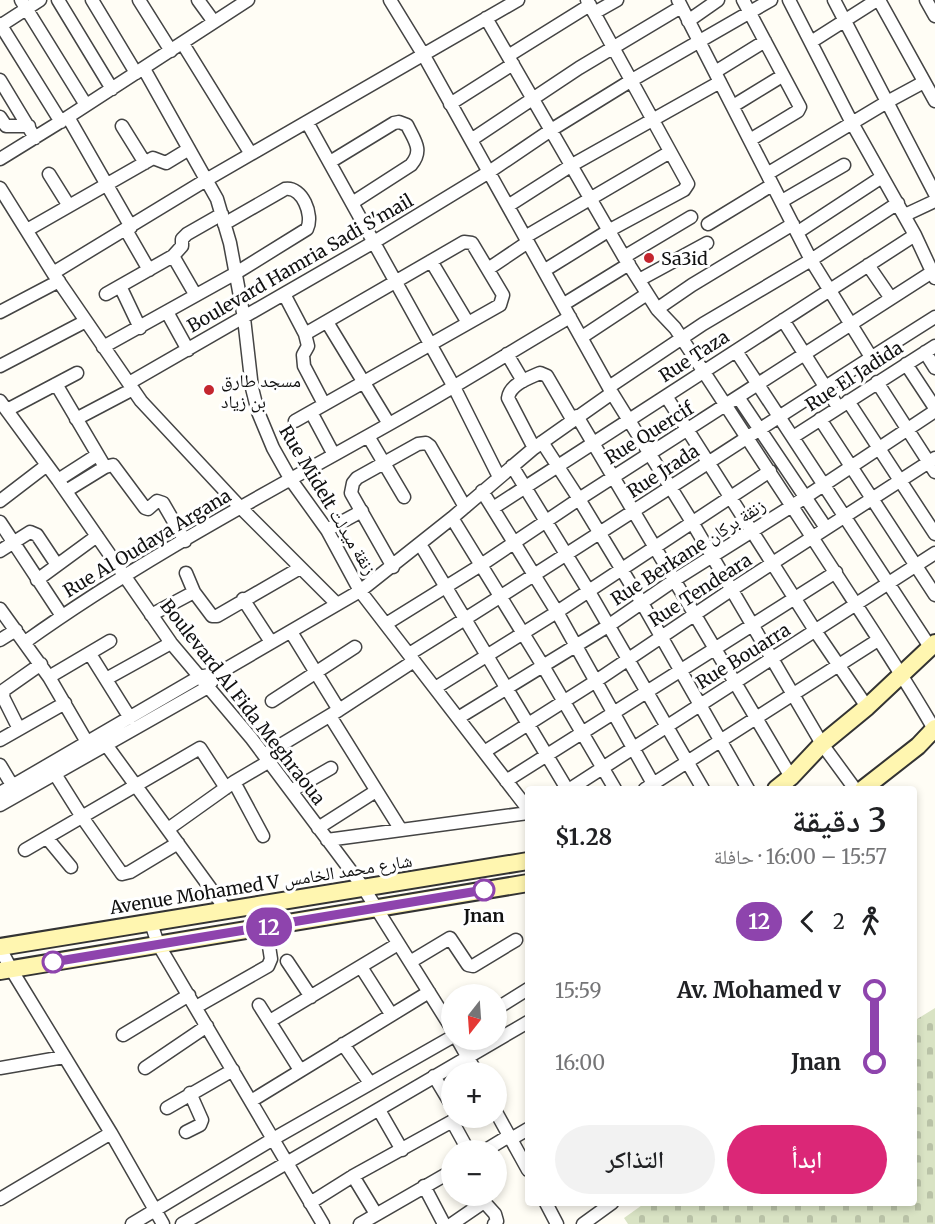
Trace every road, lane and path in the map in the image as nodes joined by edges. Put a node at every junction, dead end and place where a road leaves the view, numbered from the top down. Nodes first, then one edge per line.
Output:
1 (40, 0) edge
2 (58, 0) edge
3 (92, 0) edge
4 (139, 0) edge
5 (198, 0) edge
6 (390, 0) edge
7 (516, 0) edge
8 (617, 0) edge
9 (718, 0) edge
10 (743, 0) edge
11 (771, 0) edge
12 (789, 0) edge
13 (834, 0) edge
14 (878, 0) edge
15 (926, 0) edge
16 (244, 1) edge
17 (679, 3) edge
18 (23, 4) edge
19 (500, 4) edge
20 (591, 6) edge
21 (750, 12) junction
22 (935, 16) edge
23 (486, 18) junction
24 (846, 20) junction
25 (688, 21) junction
26 (214, 22) junction
27 (0, 25) edge
28 (765, 41) junction
29 (699, 42) junction
30 (811, 42) junction
31 (183, 44) junction
32 (613, 46) junction
33 (171, 51) junction
34 (423, 54) junction
35 (511, 60) junction
36 (140, 71) junction
37 (783, 76) junction
38 (718, 77) junction
39 (0, 80) edge
40 (632, 80) junction
41 (924, 82) junction
42 (112, 89) junction
43 (3, 93) edge
44 (533, 97) junction
45 (935, 101) edge
46 (887, 102) junction
47 (450, 104) junction
48 (87, 105) junction
49 (733, 106) junction
50 (0, 117) edge
51 (65, 119) junction
52 (653, 120) junction
53 (307, 122) junction
54 (852, 123) junction
55 (28, 126) junction
56 (122, 126) dead end
57 (551, 130) junction
58 (35, 138) junction
59 (471, 140) junction
60 (750, 140) junction
61 (189, 149) junction
62 (670, 152) junction
63 (2, 154) edge
64 (251, 154) junction
65 (330, 162) junction
66 (144, 163) junction
67 (572, 165) junction
68 (844, 165) dead end
69 (489, 172) junction
70 (50, 174) dead end
71 (882, 177) junction
72 (770, 179) junction
73 (206, 180) junction
74 (106, 185) junction
75 (0, 188) edge
76 (935, 194) edge
77 (590, 198) junction
78 (782, 201) junction
79 (935, 201) edge
80 (352, 203) junction
81 (898, 203) junction
82 (69, 206) junction
83 (508, 206) junction
84 (905, 215) junction
85 (691, 217) dead end
86 (223, 219) junction
87 (708, 224) dead end
88 (128, 228) junction
89 (795, 228) junction
90 (27, 230) junction
91 (608, 231) junction
92 (915, 235) junction
93 (527, 239) junction
94 (374, 242) junction
95 (707, 243) dead end
96 (173, 256) junction
97 (626, 260) junction
98 (811, 260) junction
99 (431, 261) junction
100 (868, 265) junction
101 (488, 269) junction
102 (149, 270) junction
103 (545, 270) junction
104 (236, 273) junction
105 (933, 275) edge
106 (56, 277) junction
107 (639, 280) junction
108 (396, 282) junction
109 (120, 286) junction
110 (829, 291) junction
111 (106, 294) dead end
112 (195, 294) junction
113 (284, 294) junction
114 (647, 294) junction
115 (890, 297) junction
116 (564, 304) junction
117 (657, 309) junction
118 (0, 312) edge
119 (167, 312) junction
120 (570, 317) junction
121 (935, 317) edge
122 (244, 318) junction
123 (783, 320) junction
124 (86, 321) junction
125 (327, 322) junction
126 (468, 323) junction
127 (850, 324) junction
128 (140, 328) junction
129 (305, 334) junction
130 (582, 337) junction
131 (682, 339) junction
132 (430, 345) junction
133 (103, 347) junction
134 (930, 349) edge
135 (188, 350) junction
136 (735, 351) junction
137 (507, 354) junction
138 (804, 354) junction
139 (871, 357) junction
140 (906, 364) junction
141 (0, 366) edge
142 (935, 368) edge
143 (703, 371) junction
144 (77, 373) dead end
145 (523, 381) junction
146 (364, 382) junction
147 (877, 382) junction
148 (56, 384) junction
149 (758, 384) junction
150 (131, 386) junction
151 (454, 387) junction
152 (825, 387) junction
153 (610, 390) junction
154 (666, 396) junction
155 (738, 397) junction
156 (324, 404) junction
157 (843, 404) junction
158 (726, 405) junction
159 (3, 406) edge
160 (935, 410) edge
161 (312, 412) junction
162 (779, 416) junction
163 (575, 418) junction
164 (76, 419) junction
165 (629, 419) junction
166 (820, 419) junction
167 (295, 421) dead end
168 (389, 424) junction
169 (760, 429) junction
170 (908, 429) junction
171 (687, 430) junction
172 (368, 436) junction
173 (747, 436) junction
174 (793, 436) junction
175 (593, 443) junction
176 (538, 445) junction
177 (879, 447) junction
178 (650, 453) junction
179 (98, 455) junction
180 (334, 455) junction
181 (708, 463) junction
182 (385, 464) junction
183 (933, 464) edge
184 (47, 465) junction
185 (558, 465) junction
186 (512, 466) junction
187 (851, 466) junction
188 (105, 467) junction
189 (770, 471) junction
190 (614, 476) junction
191 (499, 477) junction
192 (58, 480) junction
193 (291, 480) junction
194 (901, 481) junction
195 (824, 484) junction
196 (525, 487) junction
197 (670, 487) junction
198 (66, 491) junction
199 (482, 491) junction
200 (730, 496) junction
201 (404, 497) dead end
202 (806, 497) junction
203 (579, 499) junction
204 (873, 499) junction
205 (0, 501) edge
206 (792, 506) junction
207 (240, 507) junction
208 (465, 507) junction
209 (493, 508) junction
210 (635, 510) junction
211 (362, 511) junction
212 (845, 516) junction
213 (452, 518) junction
214 (546, 521) junction
215 (0, 522) edge
216 (692, 522) junction
217 (826, 528) junction
218 (327, 530) junction
219 (751, 530) junction
220 (600, 534) junction
221 (935, 534) edge
222 (97, 536) junction
223 (812, 538) junction
224 (185, 541) junction
225 (13, 542) junction
226 (515, 542) junction
227 (420, 544) junction
228 (656, 546) junction
229 (0, 551) edge
230 (935, 554) edge
231 (566, 555) junction
232 (712, 556) junction
233 (773, 564) junction
234 (57, 565) junction
235 (481, 565) junction
236 (916, 566) junction
237 (393, 567) junction
238 (300, 568) junction
239 (621, 569) junction
240 (836, 572) junction
241 (186, 573) dead end
242 (124, 575) junction
243 (535, 575) junction
244 (676, 579) junction
245 (37, 580) junction
246 (888, 585) junction
247 (445, 586) junction
248 (588, 590) junction
249 (731, 590) junction
250 (360, 591) junction
251 (194, 592) junction
252 (935, 595) edge
253 (501, 597) junction
254 (795, 598) junction
255 (243, 599) junction
256 (642, 603) junction
257 (337, 604) junction
258 (857, 605) junction
259 (0, 609) edge
260 (557, 612) junction
261 (696, 614) junction
262 (152, 615) junction
263 (62, 616) junction
264 (466, 618) junction
265 (386, 624) junction
266 (751, 625) junction
267 (608, 626) junction
268 (16, 630) junction
269 (291, 632) junction
270 (816, 632) junction
271 (523, 633) junction
272 (661, 638) junction
273 (0, 640) edge
274 (878, 640) junction
275 (110, 641) dead end
276 (25, 642) junction
277 (271, 642) junction
278 (171, 643) junction
279 (576, 645) junction
280 (932, 645) edge
281 (356, 647) dead end
282 (717, 649) junction
283 (90, 654) junction
284 (488, 655) junction
285 (412, 658) junction
286 (629, 660) junction
287 (772, 660) junction
288 (41, 664) junction
289 (543, 666) junction
290 (839, 666) junction
291 (317, 672) junction
292 (681, 672) junction
293 (903, 674) junction
294 (50, 677) junction
295 (106, 679) junction
296 (596, 681) junction
297 (204, 682) junction
298 (736, 683) junction
299 (435, 688) junction
300 (506, 688) junction
301 (648, 693) junction
302 (794, 695) junction
303 (272, 701) dead end
304 (563, 702) junction
305 (65, 703) junction
306 (700, 705) junction
307 (867, 706) junction
308 (335, 713) junction
309 (615, 713) junction
310 (130, 718) junction
311 (458, 718) junction
312 (757, 718) junction
313 (528, 724) junction
314 (667, 726) junction
315 (934, 728) edge
316 (19, 729) junction
317 (582, 734) junction
318 (0, 740) edge
319 (721, 741) junction
320 (822, 744) junction
321 (107, 746) junction
322 (90, 748) junction
323 (634, 749) junction
324 (484, 752) junction
325 (546, 755) junction
326 (266, 759) junction
327 (688, 762) junction
328 (0, 765) edge
329 (332, 768) dead end
330 (601, 768) junction
331 (56, 774) junction
332 (791, 777) junction
333 (506, 780) junction
334 (12, 785) junction
335 (230, 785) junction
336 (135, 786) junction
337 (567, 786) edge
338 (574, 786) edge
339 (613, 786) edge
340 (652, 786) edge
341 (653, 786) edge
342 (701, 786) edge
343 (746, 786) edge
344 (780, 786) edge
345 (853, 786) edge
346 (867, 786) edge
347 (291, 791) junction
348 (376, 791) junction
349 (0, 793) edge
350 (0, 805) edge
351 (525, 807) edge
352 (525, 811) edge
353 (82, 817) junction
354 (318, 828) junction
355 (168, 829) junction
356 (401, 830) junction
357 (263, 836) dead end
358 (47, 838) junction
359 (327, 840) junction
360 (178, 843) junction
361 (25, 850) dead end
362 (525, 861) edge
363 (71, 867) dead end
364 (525, 883) edge
365 (363, 887) junction
366 (377, 907) junction
367 (227, 911) junction
368 (152, 923) junction
369 (266, 927) junction
370 (516, 940) dead end
371 (158, 944) junction
372 (398, 944) junction
373 (0, 947) edge
374 (287, 961) dead end
375 (410, 962) junction
376 (361, 967) junction
377 (5, 970) edge
378 (525, 991) edge
379 (429, 992) junction
380 (189, 995) junction
381 (311, 997) junction
382 (507, 1002) edge
383 (259, 1005) dead end
384 (196, 1007) junction
385 (441, 1011) edge
386 (391, 1014) junction
387 (270, 1021) junction
388 (525, 1024) edge
389 (207, 1026) junction
390 (123, 1035) dead end
391 (441, 1043) edge
392 (343, 1044) junction
393 (464, 1050) edge
394 (467, 1056) junction
395 (64, 1057) junction
396 (470, 1062) edge
397 (0, 1068) edge
398 (146, 1068) dead end
399 (233, 1070) junction
400 (300, 1070) junction
401 (434, 1076) junction
402 (370, 1083) junction
403 (441, 1088) edge
404 (190, 1093) junction
405 (251, 1101) junction
406 (167, 1108) dead end
407 (379, 1110) junction
408 (441, 1127) edge
409 (505, 1128) edge
410 (525, 1130) edge
411 (111, 1132) junction
412 (186, 1132) dead end
413 (510, 1137) junction
414 (273, 1139) junction
415 (504, 1140) edge
416 (402, 1150) junction
417 (286, 1162) junction
418 (525, 1164) edge
419 (353, 1176) junction
420 (441, 1177) edge
421 (424, 1186) junction
422 (0, 1199) edge
423 (310, 1203) junction
424 (548, 1206) edge
425 (608, 1206) edge
426 (156, 1210) junction
427 (376, 1214) junction
428 (132, 1224) edge
429 (163, 1224) edge
430 (182, 1224) edge
431 (323, 1224) edge
432 (360, 1224) edge
433 (444, 1224) edge
434 (452, 1224) edge
435 (494, 1224) edge
436 (557, 1224) edge
437 (583, 1224) edge

1 - 18 street
2 - 42 street
3 - 36 street, Rue Midelt زنقة ميدلت
4 - 33 street
5 - 26 street
6 - 34 street
7 - 19 street
8 - 20 street
9 - 25 street
10 - 21 street
11 - 21 street, Boulevard Hamria Sadi S'mail
12 - 30 street
13 - 24 street
14 - 24 street
14 - 41 street
15 - 22 street
16 - 26 street
17 - 25 street
17 - 32 street
18 - 27 street
18 - 48 street
19 - 23 street
20 - 32 street
20 - 35 street
21 - 28 street
21 - 29 street, Boulevard Hamria Sadi S'mail
23 - 34 street
23 - 35 street
24 - 30 street
24 - 46 street
25 - 29 street
26 - 31 street
27 - 51 street
28 - 37 street
28 - 38 street
29 - 38 street
29 - 40 street, Boulevard Hamria Sadi S'mail
30 - 54 street
31 - 33 street
31 - 64 street
32 - 40 street
32 - 44 street
33 - 36 street
34 - 47 street
34 - 53 street
35 - 44 street
35 - 47 street
36 - 42 street
36 - 61 street, Rue Midelt زنقة ميدلت
37 - 49 street
37 - 60 street
38 - 49 street
38 - 52 street
39 - 43 street
40 - 52 street
40 - 57 street, Boulevard Hamria Sadi S'mail
41 - 45 street
41 - 46 street
42 - 48 street
43 - 55 street
44 - 57 street
44 - 59 street
46 - 54 street
46 - 76 street
47 - 59 street
48 - 51 street
49 - 60 street
50 - 55 street
51 - 58 street
51 - 74 street
52 - 62 street
52 - 67 street
53 - 64 street
53 - 65 street
54 - 71 street
54 - 72 street
55 - 58 street
56 - 66 street
57 - 67 street
57 - 69 street, Boulevard Hamria Sadi S'mail
58 - 63 street
59 - 69 street
60 - 72 street
61 - 66 street
61 - 73 street, Rue Midelt زنقة ميدلت
62 - 77 street
62 - 91 street
64 - 73 street
65 - 80 street
65 - 80 street
66 - 74 street
67 - 77 street
67 - 83 street
68 - 78 street
69 - 83 street
69 - 94 street, Boulevard Hamria Sadi S'mail
70 - 82 street
71 - 81 street
71 - 89 street
72 - 78 street
72 - 87 street
73 - 86 street, Rue Midelt زنقة ميدلت
73 - 88 street
74 - 82 street
74 - 88 street
75 - 90 street
77 - 91 street
77 - 93 street
78 - 89 street
79 - 84 street
80 - 94 street
81 - 84 street
81 - 98 street
82 - 90 street
83 - 93 street
84 - 92 street
85 - 97 street
86 - 96 street
86 - 104 street, Rue Midelt زنقة ميدلت
86 - 104 street
88 - 102 street
88 - 106 street
89 - 98 street
89 - 117 street
90 - 106 street
91 - 97 street
91 - 103 street
92 - 100 street, Rue Taza
92 - 105 street
93 - 101 street
93 - 103 street
94 - 108 street
94 - 113 street, Boulevard Hamria Sadi S'mail
95 - 107 street
96 - 102 street
96 - 112 street
97 - 107 street
97 - 116 street
98 - 110 street
98 - 131 street
99 - 101 street
99 - 108 street
99 - 126 street
100 - 110 street, Rue Taza
100 - 115 street
101 - 126 street
102 - 109 street
103 - 116 street
104 - 112 street
104 - 122 street, Rue Midelt زنقة ميدلت
105 - 115 street, Rue Quercif
106 - 118 street
106 - 124 street
107 - 114 street
108 - 125 street
108 - 132 street
109 - 111 street
109 - 128 street
110 - 123 street, Rue Taza
110 - 127 street
112 - 119 street
113 - 122 street, Boulevard Hamria Sadi S'mail
113 - 129 street
114 - 117 street
114 - 130 street
115 - 127 street, Rue Quercif
116 - 120 street
117 - 131 street
119 - 128 street
119 - 135 street
120 - 130 street
120 - 137 street, Rue Al Oudaya Argana
121 - 139 street, Rue Jrada
122 - 135 street, Boulevard Hamria Sadi S'mail
122 - 193 street, Rue Midelt زنقة ميدلت
123 - 136 street, Rue Taza
123 - 138 street
124 - 133 street
124 - 141 street
125 - 129 street
125 - 146 street
126 - 132 street
127 - 138 street, Rue Quercif
127 - 139 street
128 - 133 street
129 - 156 street
130 - 153 street
131 - 143 street
131 - 153 street
132 - 146 street
132 - 151 street
133 - 150 street
134 - 140 street, Rue El Jadida
134 - 142 street
135 - 150 street, Boulevard Hamria Sadi S'mail
136 - 143 street, Rue Taza
136 - 149 street
137 - 145 street
137 - 151 street, Rue Al Oudaya Argana
138 - 149 street, Rue Quercif
138 - 152 street
139 - 152 street, Rue Jrada
140 - 147 street, Rue El Jadida
140 - 160 street
143 - 154 street, Rue Taza
143 - 158 street
144 - 148 street
145 - 163 street
145 - 176 street
146 - 156 street
146 - 168 street
147 - 157 street, Rue El Jadida
147 - 170 street
148 - 159 street
148 - 164 street
149 - 155 street, Rue Quercif
149 - 162 street
150 - 164 street, Boulevard Hamria Sadi S'mail
150 - 207 street
151 - 168 street, Rue Al Oudaya Argana
151 - 191 street
152 - 157 street
152 - 162 street, Rue Jrada
153 - 163 street
153 - 165 street
154 - 165 street, Rue Taza
154 - 171 street
155 - 158 street, Rue Quercif
155 - 169 street
156 - 161 street
157 - 166 street, Rue El Jadida
157 - 177 street
158 - 171 street, Rue Quercif
158 - 173 street
159 - 184 street, Boulevard Al Fida Meghraoua
160 - 170 street, Rue Berkane زنقة بركان
161 - 167 street
161 - 180 street
162 - 169 street, Rue Jrada
162 - 174 street
163 - 175 street
163 - 176 street
164 - 179 street
165 - 175 street, Rue Taza
165 - 178 street
166 - 174 street, Rue El Jadida
166 - 187 street
168 - 172 street, Rue Al Oudaya Argana
169 - 173 street, Rue Jrada
169 - 202 street
170 - 177 street, Rue Berkane زنقة بركان
170 - 183 street
171 - 178 street, Rue Quercif
171 - 181 street
172 - 180 street, Rue Al Oudaya Argana
172 - 182 street
173 - 181 street, Rue Jrada
173 - 189 street
174 - 195 street
175 - 185 street, Rue Taza
175 - 190 street
176 - 185 street
176 - 186 street
177 - 187 street, Rue Berkane زنقة بركان
177 - 194 street
178 - 190 street, Rue Quercif
178 - 197 street
179 - 188 street
179 - 192 street
180 - 193 street, Rue Al Oudaya Argana
181 - 197 street, Rue Jrada
181 - 200 street
182 - 201 street
182 - 208 street
182 - 211 street
183 - 194 street, Rue Tendeara
184 - 192 street, Boulevard Al Fida Meghraoua
184 - 205 street
185 - 196 street, Rue Taza
185 - 203 street
186 - 191 street
186 - 196 street
187 - 195 street, Rue Berkane زنقة بركان
187 - 204 street
188 - 198 street
188 - 224 street
189 - 200 street
189 - 206 street
190 - 203 street, Rue Quercif
190 - 210 street
191 - 199 street
192 - 198 street, Boulevard Al Fida Meghraoua
193 - 207 street, Rue Al Oudaya Argana
193 - 218 street, Rue Midelt زنقة ميدلت
194 - 204 street, Rue Tendeara
194 - 221 street
195 - 202 street, Rue Berkane زنقة بركان
195 - 212 street
196 - 209 street, Rue Taza
196 - 214 street
197 - 210 street, Rue Jrada
197 - 216 street
198 - 222 street, Boulevard Al Fida Meghraoua
199 - 208 street
199 - 209 street
200 - 216 street
200 - 219 street
202 - 206 street, Rue Berkane زنقة بركان
202 - 217 street
203 - 214 street, Rue Quercif
203 - 220 street
204 - 212 street, Rue Tendeara
204 - 236 street
206 - 219 street, Rue Berkane زنقة بركان
206 - 223 street
207 - 224 street, Rue Al Oudaya Argana
207 - 238 street
208 - 213 street
209 - 226 street
210 - 220 street, Rue Jrada
210 - 228 street
211 - 218 street
211 - 237 street
212 - 217 street, Rue Tendeara
212 - 246 street
213 - 227 street
213 - 235 street
214 - 226 street, Rue Quercif
214 - 231 street
215 - 225 street
216 - 228 street
216 - 232 street
217 - 223 street, Rue Tendeara
218 - 250 street, Rue Midelt زنقة ميدلت
219 - 232 street, Rue Berkane زنقة بركان
219 - 233 street
220 - 231 street, Rue Jrada
220 - 239 street
222 - 234 street
222 - 242 street, Boulevard Al Fida Meghraoua
223 - 233 street, Rue Tendeara
223 - 240 street
224 - 242 street, Rue Al Oudaya Argana
225 - 229 street
225 - 234 street
225 - 245 street
226 - 235 street, Rue Quercif
226 - 243 street
227 - 237 street
227 - 247 street
228 - 239 street
228 - 244 street
230 - 236 street, Rue Bouarra
231 - 243 street, Rue Jrada
231 - 248 street
232 - 244 street, Rue Berkane زنقة بركان
232 - 249 street
233 - 249 street, Rue Tendeara
233 - 254 street
234 - 245 street
235 - 247 street, Rue Quercif
235 - 253 street
236 - 246 street, Rue Bouarra
236 - 252 street
237 - 250 street
238 - 255 street
238 - 257 street
239 - 248 street
239 - 256 street
240 - 254 street
240 - 258 street
241 - 251 street
242 - 262 street, Boulevard Al Fida Meghraoua
242 - 263 street, Rue Al Oudaya Argana
243 - 253 street, Rue Jrada
243 - 260 street
244 - 256 street, Rue Berkane زنقة بركان
244 - 261 street
245 - 263 street
246 - 258 street, Rue Bouarra
246 - 280 street
247 - 264 street
247 - 265 street, Rue Quercif
248 - 260 street
248 - 267 street
249 - 261 street, Rue Tendeara
249 - 266 street
250 - 257 street
250 - 265 street, Rue Midelt زنقة ميدلت
251 - 255 street
251 - 262 street
253 - 264 street, Rue Jrada
253 - 271 street
254 - 266 street
254 - 270 street
255 - 277 street
256 - 267 street, Rue Berkane زنقة بركان
256 - 272 street
257 - 269 street
258 - 270 street, Rue Bouarra
258 - 274 street
259 - 268 street
260 - 271 street
260 - 279 street
261 - 272 street, Rue Tendeara
261 - 282 street
262 - 278 street, Boulevard Al Fida Meghraoua
263 - 276 street, Rue Al Oudaya Argana
264 - 284 street
264 - 285 street, Rue Jrada
265 - 285 street, Rue Midelt زنقة ميدلت
266 - 282 street
266 - 287 street
267 - 279 street, Rue Berkane زنقة بركان
267 - 286 street
268 - 273 street
268 - 276 street
269 - 277 street
269 - 291 street
270 - 287 street, Rue Bouarra
270 - 290 street
271 - 284 street
271 - 289 street
272 - 286 street, Rue Tendeara
272 - 292 street
274 - 290 street
274 - 293 street
275 - 283 street
276 - 288 street
277 - 297 street
278 - 295 street
278 - 297 street, Boulevard Al Fida Meghraoua
279 - 289 street, Rue Berkane زنقة بركان
279 - 296 street
280 - 293 street
281 - 291 street
282 - 292 street
282 - 298 street
283 - 294 street
283 - 295 street
284 - 299 street
284 - 300 street
285 - 299 street, Rue Midelt زنقة ميدلت
285 - 308 street, Rue Jrada
286 - 296 street, Rue Tendeara
286 - 301 street
287 - 298 street, Rue Bouarra
287 - 302 street
288 - 294 street
288 - 316 street
289 - 300 street, Rue Berkane زنقة بركان
289 - 304 street
290 - 302 street
290 - 307 street
291 - 303 street
291 - 308 street
292 - 301 street
292 - 306 street
293 - 307 street
293 - 315 street
294 - 305 street
295 - 310 street
296 - 304 street, Rue Tendeara
296 - 309 street
297 - 310 street
297 - 321 street
297 - 326 street, Boulevard Al Fida Meghraoua
298 - 306 street, Rue Bouarra
298 - 312 street
299 - 311 street, Rue Midelt زنقة ميدلت
300 - 311 street, Rue Berkane زنقة بركان
300 - 313 street
301 - 309 street
301 - 314 street
302 - 312 street
302 - 320 street
304 - 313 street, Rue Tendeara
304 - 317 street
305 - 316 street
305 - 322 street
306 - 314 street, Rue Bouarra
306 - 319 street
307 - 320 street
308 - 326 street, Rue Jrada
308 - 348 street
309 - 317 street
309 - 323 street
310 - 322 street
311 - 324 street, Rue Midelt زنقة ميدلت
312 - 319 street
312 - 332 street
313 - 324 street, Rue Tendeara
313 - 325 street
314 - 323 street, Rue Bouarra
314 - 327 street
315 - 346 street
316 - 318 street
317 - 325 street
317 - 330 street
319 - 327 street
319 - 343 street
320 - 332 street
320 - 345 street
321 - 322 street
321 - 336 street
322 - 331 street
322 - 334 street
323 - 330 street, Rue Bouarra
323 - 340 street
324 - 333 street, Rue Midelt زنقة ميدلت
325 - 333 street
325 - 337 street
326 - 335 street, Rue Jrada
326 - 347 street, Boulevard Al Fida Meghraoua
327 - 341 street
327 - 342 street
328 - 334 street
329 - 347 street
330 - 338 street, Rue Bouarra
330 - 339 street
331 - 350 street
331 - 353 street
332 - 344 street
333 - 351 street, Rue Midelt زنقة ميدلت
334 - 349 street
335 - 336 street
335 - 355 street, Rue Jrada
335 - 357 street
336 - 353 street
336 - 355 street
347 - 354 street, Boulevard Al Fida Meghraoua
348 - 354 street
348 - 356 street
352 - 356 street
353 - 358 street
353 - 360 street
354 - 359 street, Boulevard Al Fida Meghraoua
355 - 360 street
356 - 359 street
358 - 361 street
358 - 363 street
359 - 365 street, Boulevard Al Fida Meghraoua
360 - 367 street
362 - 365 street, Avenue Mohamed V شارع محمد الخامس
364 - 366 street
365 - 366 street, Boulevard Al Fida Meghraoua
365 - 367 street, Avenue Mohamed V شارع محمد الخامس
366 - 369 street
366 - 372 street, Boulevard Al Fida Meghraoua
367 - 368 street, Avenue Mohamed V شارع محمد الخامس
368 - 371 street
368 - 373 street, Avenue Mohamed V شارع محمد الخامس
369 - 371 street
369 - 384 street
370 - 375 street
371 - 377 street
371 - 380 street
372 - 375 street, Boulevard Al Fida Meghraoua
372 - 376 street
373 - 377 street
374 - 381 street
375 - 379 street, Boulevard Al Fida Meghraoua
376 - 381 street
376 - 386 street
377 - 395 street
378 - 382 street
379 - 385 street, Boulevard Al Fida Meghraoua
379 - 386 street
380 - 384 street
380 - 390 street
381 - 387 street
383 - 387 street
384 - 389 street
386 - 392 street
387 - 400 street
388 - 394 street
389 - 398 street
389 - 399 street
391 - 402 street
392 - 400 street
392 - 402 street
393 - 394 street
394 - 396 street
394 - 401 street
395 - 397 street
395 - 411 street
399 - 404 street
399 - 405 street
400 - 405 street
401 - 403 street
401 - 407 street
402 - 414 street
404 - 406 street
404 - 412 street
405 - 414 street
407 - 416 street
407 - 417 street
408 - 416 street
409 - 413 street
410 - 413 street
411 - 422 street
411 - 426 street
413 - 415 street
413 - 418 street
414 - 417 street
414 - 426 street
416 - 419 street
417 - 423 street
417 - 430 street
419 - 423 street
419 - 427 street
420 - 421 street
421 - 427 street
421 - 433 street
423 - 431 street
424 - 436 street
425 - 437 street
426 - 428 street
426 - 429 street
427 - 432 street
434 - 435 street

